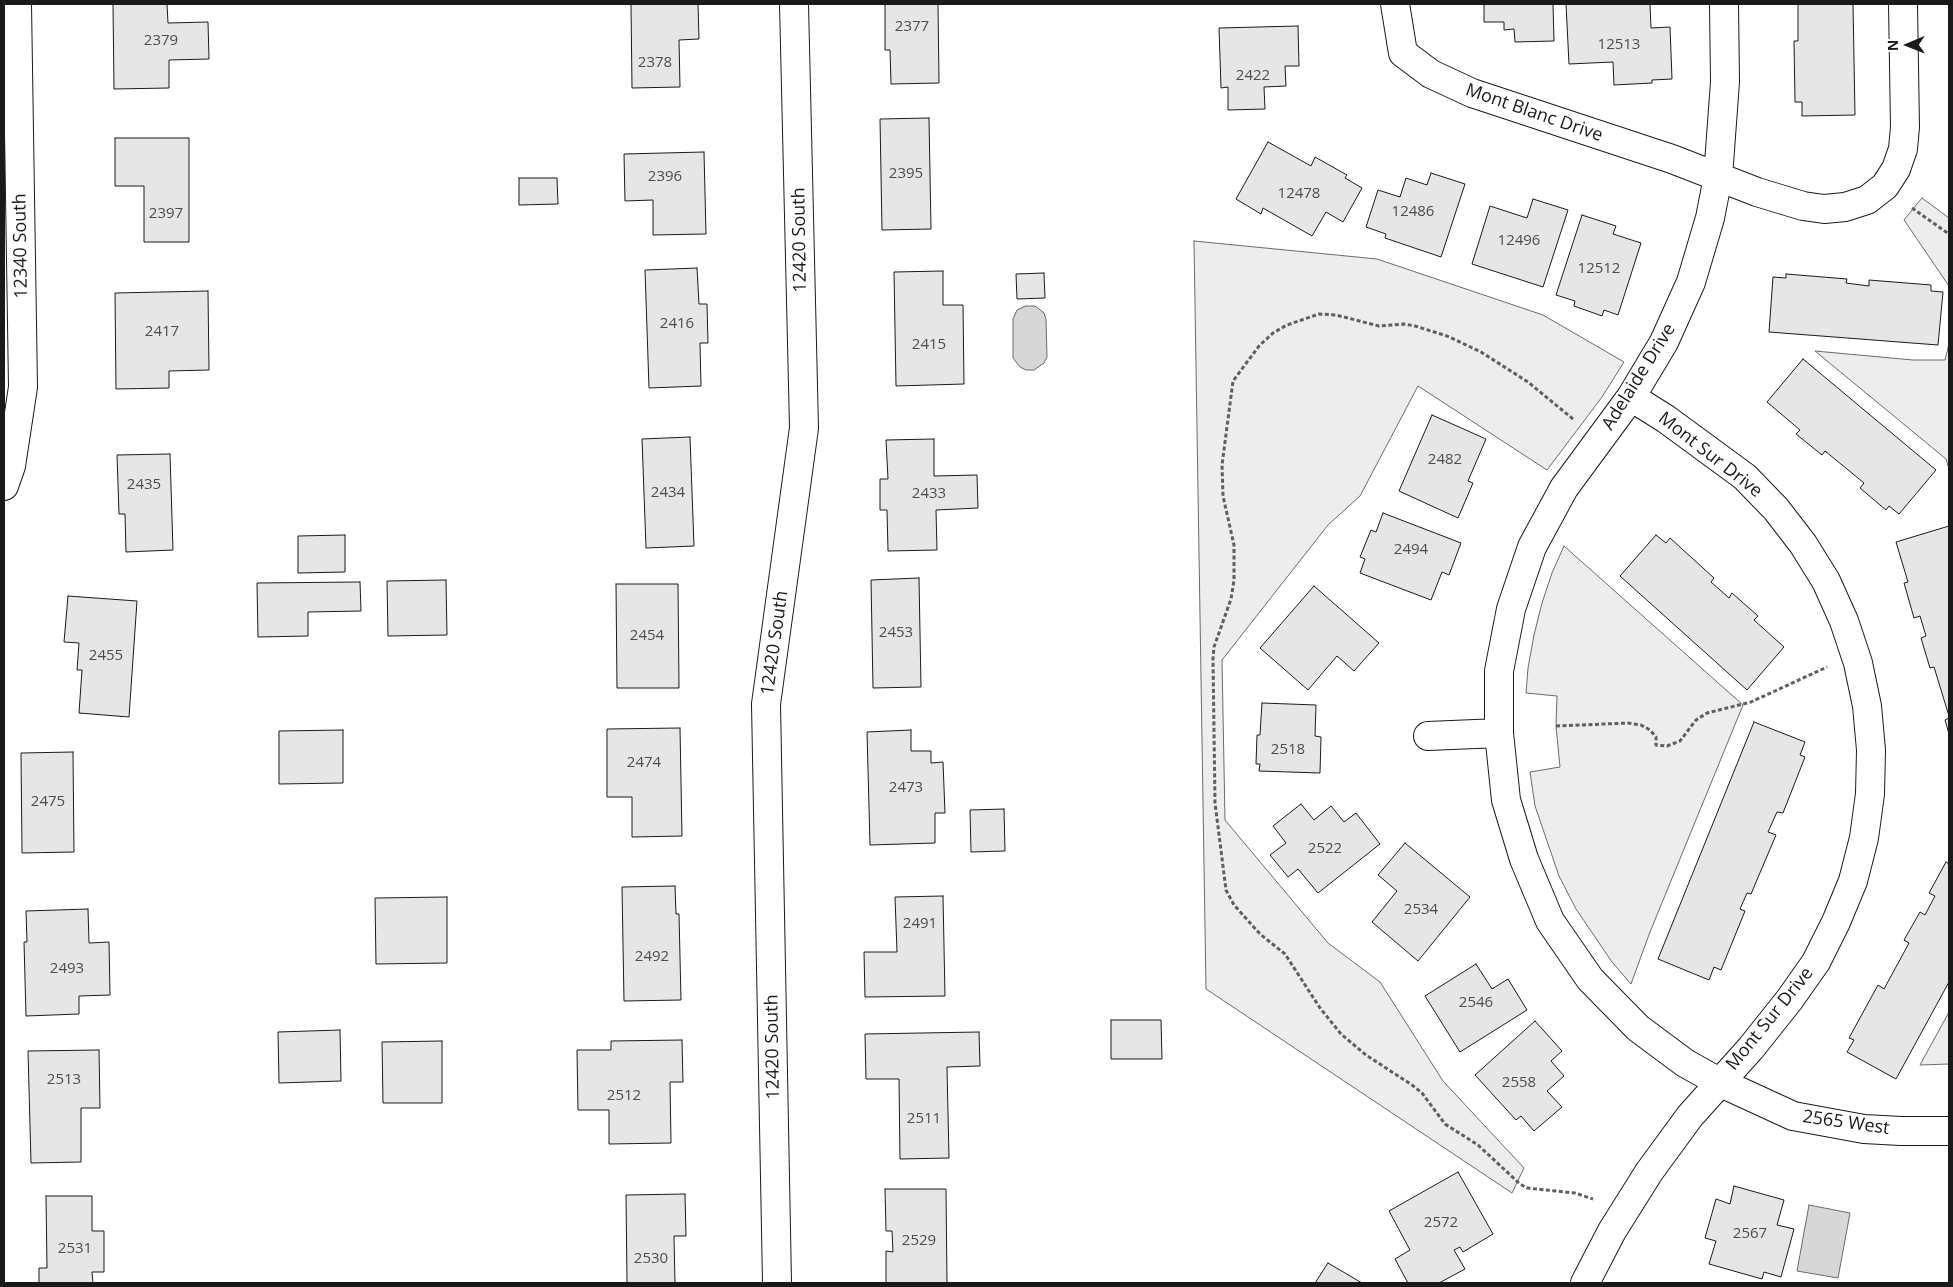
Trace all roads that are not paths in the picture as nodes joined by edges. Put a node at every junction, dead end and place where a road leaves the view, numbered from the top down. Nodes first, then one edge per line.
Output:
1 (17, 4) edge
2 (794, 4) edge
3 (1395, 4) edge
4 (1724, 4) edge
5 (1903, 4) edge
6 (1718, 177) junction
7 (1631, 397) junction
8 (4, 486) edge
9 (1499, 733) junction
10 (1428, 736) dead end
11 (1719, 1082) junction
12 (1949, 1131) edge
13 (777, 1283) edge
14 (1585, 1283) edge

1 - 8 street, 12340 South
2 - 13 street, 12420 South
3 - 6 street, Mont Blanc Drive
4 - 6 street, Adelaide Drive
5 - 6 street, Mont Blanc Drive
6 - 7 street, Adelaide Drive
7 - 9 street, Adelaide Drive
7 - 11 street, Mont Sur Drive
9 - 10 street
9 - 11 street, Adelaide Drive
11 - 12 street, 2565 West
11 - 14 street, Mont Sur Drive

